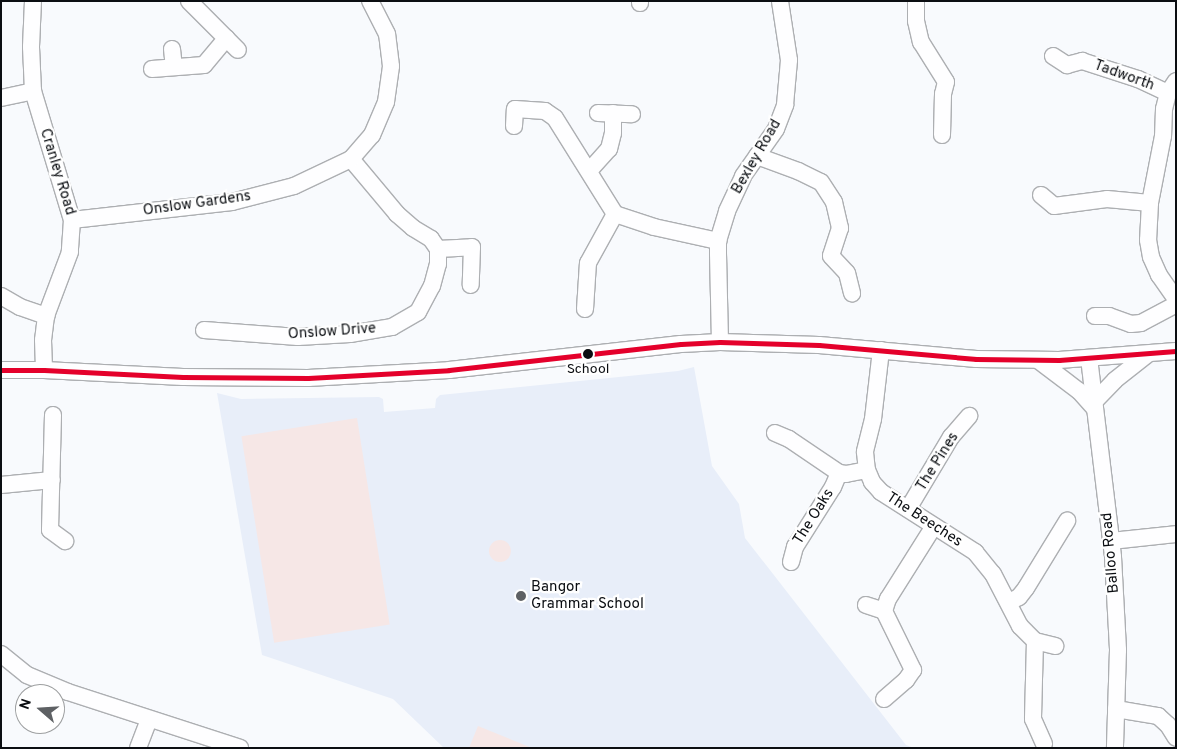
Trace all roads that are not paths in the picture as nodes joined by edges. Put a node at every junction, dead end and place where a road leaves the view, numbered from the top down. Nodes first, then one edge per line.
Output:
1 (33, 1) edge
2 (189, 1) edge
3 (370, 1) edge
4 (780, 1) edge
5 (916, 1) edge
6 (172, 49) dead end
7 (1053, 56) dead end
8 (174, 67) junction
9 (152, 70) dead end
10 (1172, 87) edge
11 (33, 91) junction
12 (1, 98) edge
13 (632, 114) dead end
14 (514, 126) dead end
15 (942, 135) dead end
16 (757, 156) junction
17 (351, 160) junction
18 (589, 171) junction
19 (1041, 195) dead end
20 (1150, 203) junction
21 (614, 214) junction
22 (72, 220) junction
23 (718, 241) junction
24 (438, 249) junction
25 (470, 285) dead end
26 (852, 292) dead end
27 (1, 296) edge
28 (1176, 299) edge
29 (1176, 304) edge
30 (584, 309) dead end
31 (46, 316) junction
32 (1095, 316) dead end
33 (204, 330) dead end
34 (720, 342) junction
35 (881, 350) junction
36 (1176, 351) edge
37 (1148, 354) junction
38 (1089, 358) junction
39 (1038, 360) junction
40 (1, 370) edge
41 (44, 370) junction
42 (1095, 406) junction
43 (53, 415) dead end
44 (969, 416) dead end
45 (775, 433) dead end
46 (867, 470) junction
47 (839, 473) junction
48 (52, 480) junction
49 (1, 486) edge
50 (908, 509) junction
51 (1067, 521) dead end
52 (934, 526) junction
53 (1175, 530) edge
54 (65, 541) dead end
55 (1111, 541) junction
56 (791, 562) dead end
57 (1009, 602) junction
58 (866, 606) dead end
59 (884, 611) junction
60 (1035, 641) junction
61 (1055, 646) dead end
62 (1, 654) edge
63 (884, 699) dead end
64 (1116, 709) junction
65 (148, 719) junction
66 (1176, 738) edge
67 (1044, 744) dead end
68 (138, 748) edge
69 (240, 748) edge
70 (1115, 748) edge

1 - 11 street, Cranley Road
2 - 8 street
3 - 17 street, Onslow Gardens
4 - 16 street, Bexley Road
5 - 15 street
6 - 8 street
7 - 10 street, Tadworth
8 - 9 street
10 - 20 street, Tadworth
11 - 12 street
11 - 22 street, Cranley Road
13 - 18 street
14 - 18 street
16 - 23 street, Bexley Road
16 - 26 street
17 - 22 street, Onslow Gardens
17 - 24 street
18 - 21 street
19 - 20 street
20 - 28 street, Tadworth
21 - 23 street
21 - 30 street
22 - 31 street, Cranley Road
23 - 34 street, Bexley Road
24 - 25 street
24 - 33 street, Onslow Drive
27 - 31 street
29 - 32 street
31 - 41 street, Cranley Road
34 - 35 street
34 - 41 street
35 - 39 street
35 - 46 street
36 - 37 street
37 - 38 street
37 - 42 street
38 - 39 street
38 - 42 street, Balloo Road
39 - 42 street
40 - 41 street
42 - 55 street, Balloo Road
43 - 48 street
44 - 50 street, The Pines
45 - 47 street
46 - 47 street
46 - 50 street, The Beeches
47 - 56 street, The Oaks
48 - 49 street
48 - 54 street
50 - 52 street, The Beeches
51 - 57 street
52 - 57 street, The Beeches
52 - 59 street
53 - 55 street
55 - 64 street, Balloo Road
57 - 60 street, The Beeches
58 - 59 street
59 - 63 street
60 - 61 street
60 - 67 street
62 - 65 street
64 - 66 street
64 - 70 street, Balloo Road
65 - 68 street
65 - 69 street

